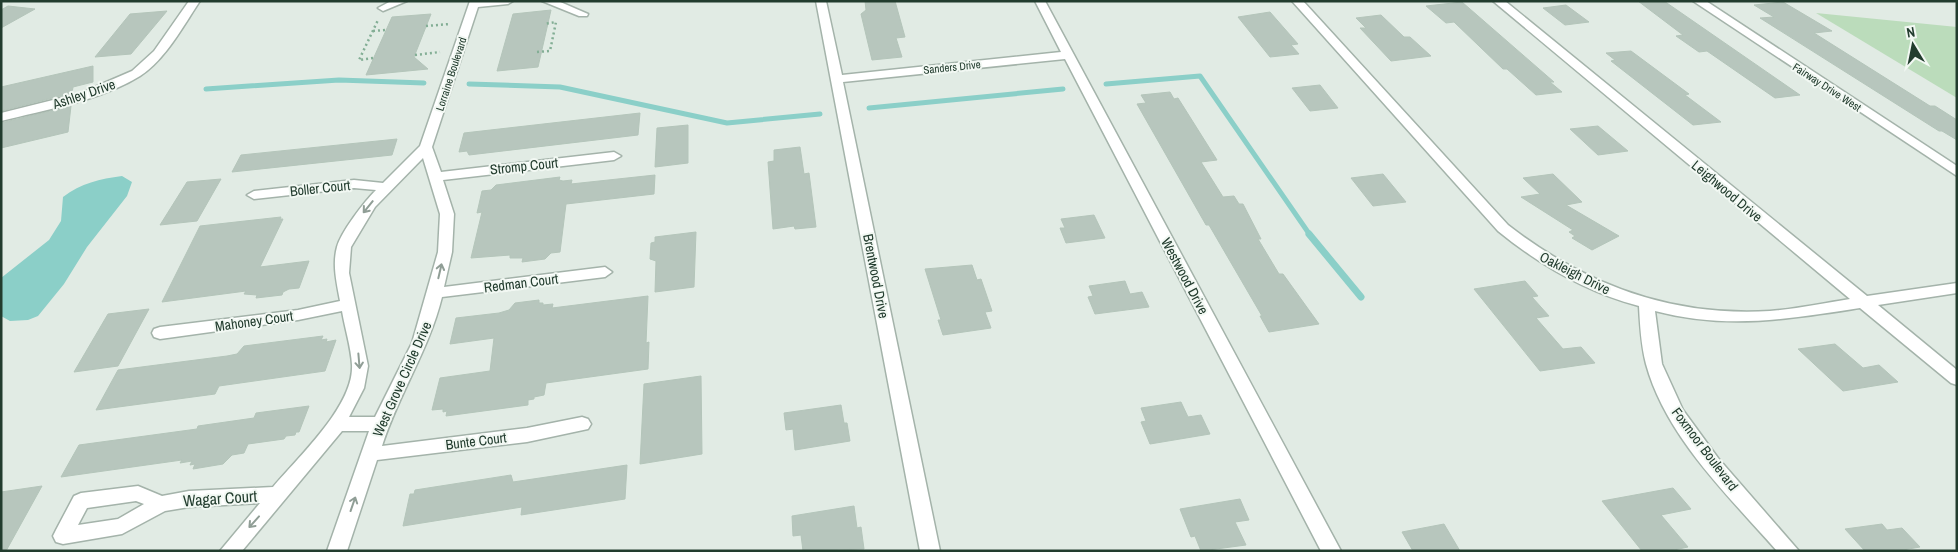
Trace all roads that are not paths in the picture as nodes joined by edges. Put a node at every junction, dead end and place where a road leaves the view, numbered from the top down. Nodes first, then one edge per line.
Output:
1 (195, 1) edge
2 (402, 1) edge
3 (508, 1) edge
4 (547, 1) edge
5 (821, 1) edge
6 (1040, 1) edge
7 (1297, 1) edge
8 (1498, 1) edge
9 (1698, 1) edge
10 (474, 3) edge
11 (382, 12) road end
12 (583, 14) dead end
13 (1068, 55) junction
14 (837, 80) junction
15 (1, 117) edge
16 (426, 147) junction
17 (614, 156) dead end
18 (1957, 172) edge
19 (436, 178) junction
20 (386, 187) junction
21 (254, 196) dead end
22 (606, 272) dead end
23 (1957, 288) edge
24 (436, 293) junction
25 (1862, 302) junction
26 (1647, 304) junction
27 (347, 305) junction
28 (160, 333) dead end
29 (1957, 379) edge
30 (338, 424) junction
31 (380, 424) junction
32 (582, 424) dead end
33 (370, 454) junction
34 (279, 494) junction
35 (161, 504) dead end
36 (230, 551) edge
37 (337, 551) edge
38 (930, 551) edge
39 (1331, 551) edge
40 (1788, 551) edge

1 - 15 street, Ashley Drive
2 - 11 street
3 - 10 street
4 - 12 street
5 - 14 street, Brentwood Drive
6 - 13 street, Westwood Drive
7 - 26 street, Oakleigh Drive
8 - 25 street, Leighwood Drive
9 - 18 street, Fairway Drive West
10 - 16 street, Lorraine Boulevard
13 - 14 street, Sanders Drive
13 - 39 street, Westwood Drive
14 - 38 street, Brentwood Drive
16 - 19 street, West Grove Circle Drive
16 - 20 street
17 - 19 street, Stromp Court
24 -> 19 street, West Grove Circle Drive
20 - 21 street, Boller Court
20 -> 27 street
22 - 24 street, Redman Court
23 - 25 street, Oakleigh Drive
24 - 31 street, West Grove Circle Drive
25 - 26 street, Oakleigh Drive
25 - 29 street, Leighwood Drive
26 - 40 street, Foxmoor Boulevard
27 - 28 street, Mahoney Court
27 -> 30 street
30 - 31 street
30 - 34 street
31 - 33 street, West Grove Circle Drive
32 - 33 street, Bunte Court
37 -> 33 street, West Grove Circle Drive
34 - 35 street, Wagar Court
34 -> 36 street

